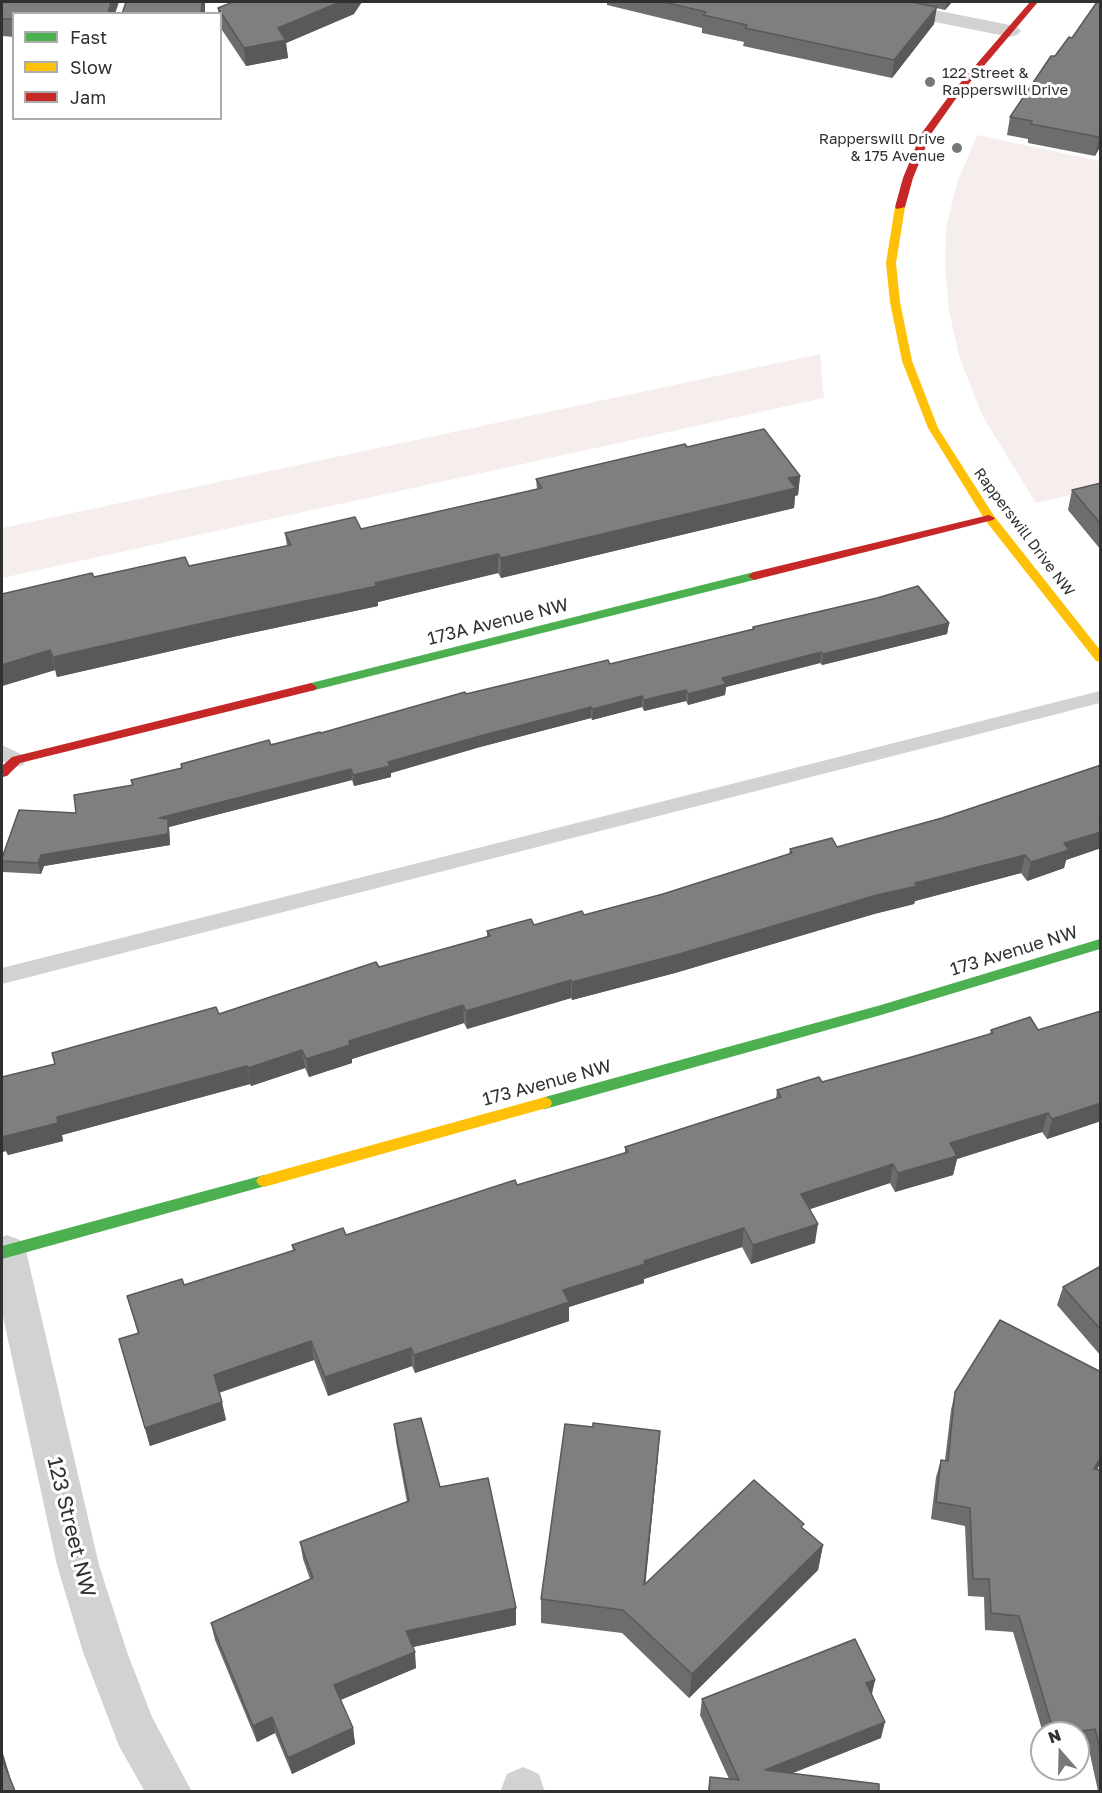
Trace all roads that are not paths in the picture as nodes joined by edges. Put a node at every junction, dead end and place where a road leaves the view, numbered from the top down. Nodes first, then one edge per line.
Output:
1 (865, 2) edge
2 (1034, 2) edge
3 (1010, 31) junction
4 (989, 518) junction
5 (1101, 658) edge
6 (1101, 697) edge
7 (6, 762) edge
8 (1101, 944) edge
9 (2, 976) edge
10 (4, 1252) edge
11 (170, 1791) edge

1 - 3 street
2 - 3 street, Rapperswill Drive NW
3 - 4 street, Rapperswill Drive NW
4 - 5 street, Rapperswill Drive NW
4 - 7 street, 173A Avenue NW
6 - 9 lane
8 - 10 street, 173 Avenue NW
10 - 11 street, 123 Street NW

